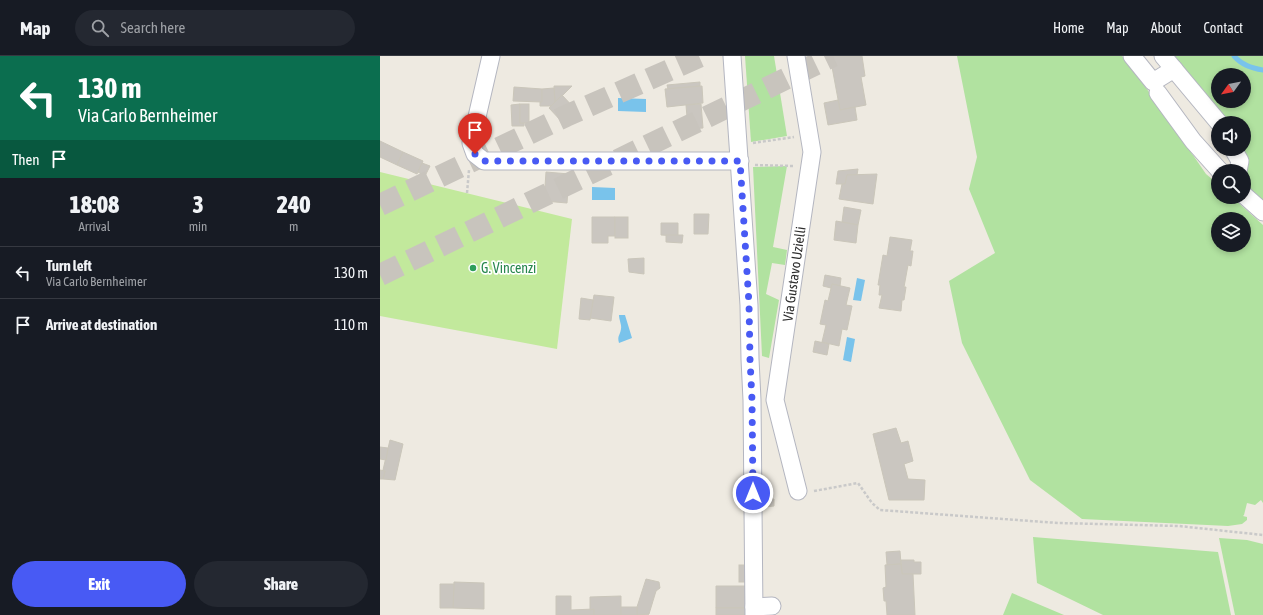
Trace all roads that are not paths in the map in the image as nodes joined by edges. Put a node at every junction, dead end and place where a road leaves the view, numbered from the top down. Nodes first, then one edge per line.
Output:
1 (491, 56) edge
2 (732, 56) edge
3 (796, 56) edge
4 (1132, 56) edge
5 (1163, 56) edge
6 (1174, 69) junction
7 (1158, 94) dead end
8 (1213, 116) edge
9 (745, 163) junction
10 (1214, 164) edge
11 (1251, 201) edge
12 (1263, 212) edge
13 (752, 400) junction
14 (775, 400) junction
15 (798, 491) road end
16 (772, 606) dead end
17 (754, 611) edge

1 - 9 street
2 - 9 street
3 - 14 street, Via Gustavo Uzielli
4 - 6 street
5 - 6 street
6 - 8 street
7 - 10 street
9 - 13 street
11 - 12 street
13 - 14 street
13 - 17 street
14 - 15 street, Via Gustavo Uzielli
16 - 17 street

